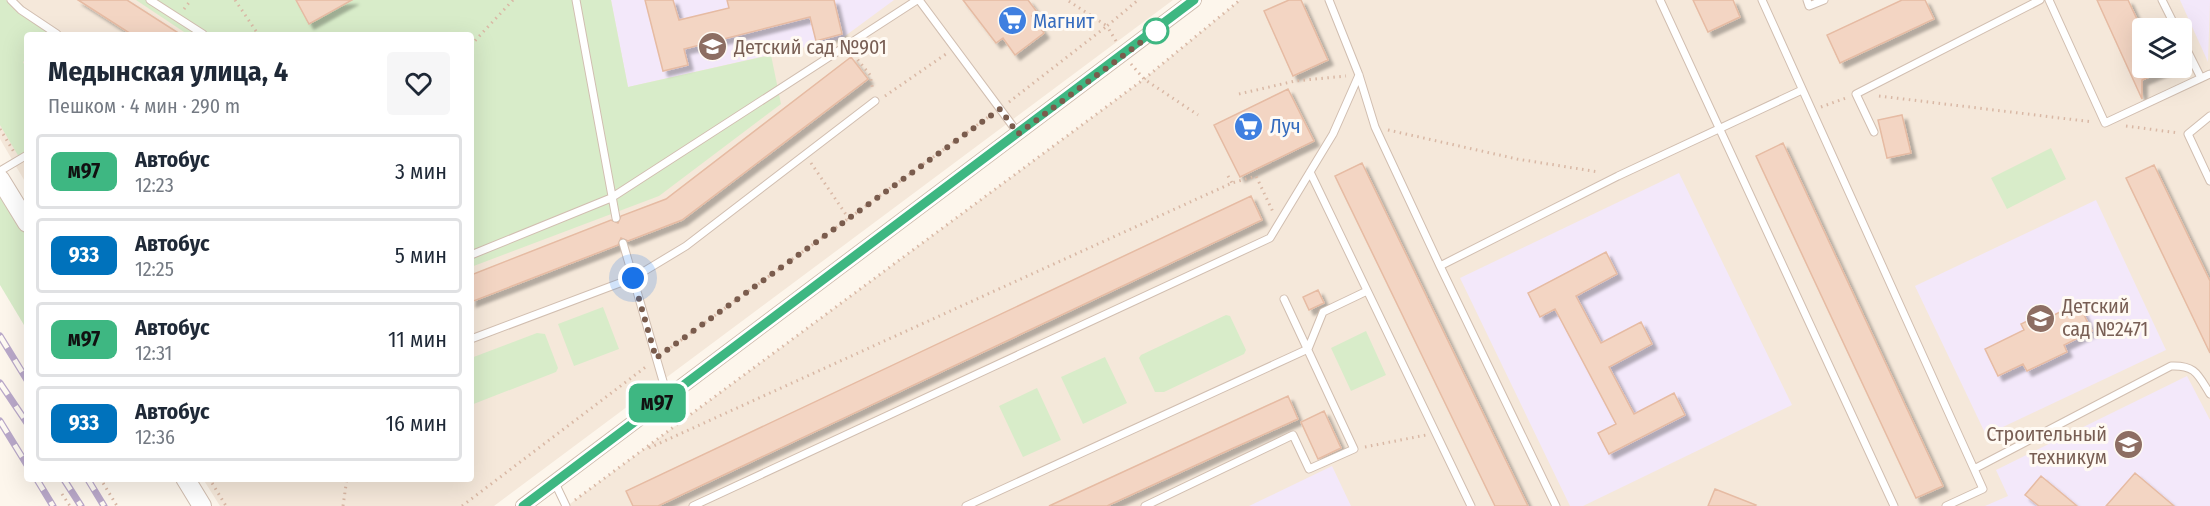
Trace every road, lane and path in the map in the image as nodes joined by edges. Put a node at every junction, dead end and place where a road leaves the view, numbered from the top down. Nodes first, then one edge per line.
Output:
1 (11, 0) edge
2 (150, 0) edge
3 (235, 0) edge
4 (513, 0) edge
5 (576, 0) edge
6 (918, 0) edge
7 (1067, 0) edge
8 (1138, 0) edge
9 (1194, 0) edge
10 (1240, 0) edge
11 (1329, 0) edge
12 (1660, 0) edge
13 (1762, 0) edge
14 (1807, 0) edge
15 (1824, 0) edge
16 (2040, 0) edge
17 (2049, 0) edge
18 (2162, 0) edge
19 (2171, 18) edge
20 (1107, 26) junction
21 (54, 32) edge
22 (200, 32) edge
23 (257, 32) edge
24 (474, 42) edge
25 (954, 48) junction
26 (853, 54) dead end
27 (1124, 55) junction
28 (2192, 60) edge
29 (2210, 74) edge
30 (1359, 75) junction
31 (2201, 78) junction
32 (1144, 79) junction
33 (1802, 90) junction
34 (895, 91) dead end
35 (1239, 94) dead end
36 (1857, 94) junction
37 (875, 101) joint
38 (1000, 109) junction
39 (1811, 111) junction
40 (1198, 116) dead end
41 (2210, 116) edge
42 (2105, 123) junction
43 (1375, 127) junction
44 (1719, 127) junction
45 (1874, 132) dead end
46 (1018, 134) junction
47 (2188, 134) junction
48 (24, 157) edge
49 (811, 164) dead end
50 (0, 171) edge
51 (1310, 172) junction
52 (1228, 176) dead end
53 (1618, 176) junction
54 (0, 179) edge
55 (2210, 181) edge
56 (1232, 183) junction
57 (611, 198) junction
58 (24, 218) edge
59 (616, 218) dead end
60 (849, 219) junction
61 (1279, 224) junction
62 (623, 243) dead end
63 (474, 254) edge
64 (1440, 266) junction
65 (633, 278) junction
66 (1367, 291) junction
67 (1284, 299) dead end
68 (474, 338) edge
69 (1308, 349) junction
70 (656, 358) junction
71 (2210, 393) edge
72 (667, 395) junction
73 (1436, 434) junction
74 (1354, 449) junction
75 (641, 451) junction
76 (1974, 469) junction
77 (102, 482) edge
78 (187, 482) edge
79 (211, 482) edge
80 (346, 482) edge
81 (555, 483) junction
82 (62, 494) dead end
83 (70, 506) edge
84 (117, 506) edge
85 (202, 506) edge
86 (226, 506) edge
87 (343, 506) edge
88 (462, 506) edge
89 (524, 506) edge
90 (566, 506) edge
91 (693, 506) edge
92 (966, 506) edge
93 (1145, 506) edge
94 (1471, 506) edge
95 (1556, 506) edge
96 (1894, 506) edge
97 (1946, 506) edge

1 - 21 lane
2 - 22 lane
3 - 23 path
4 - 24 path
5 - 57 lane
6 - 25 lane
6 - 57 lane
7 - 20 path
8 - 20 path
9 - 27 street
10 - 32 path
11 - 30 lane
12 - 44 lane
13 - 33 lane
14 - 15 lane
16 - 36 lane
17 - 42 lane
18 - 19 lane
20 - 27 path
20 - 38 path
25 - 34 path
25 - 38 lane
26 - 37 path
27 - 32 path
27 - 46 street
28 - 31 lane
29 - 31 lane
30 - 35 path
30 - 43 lane
30 - 51 lane
31 - 42 lane
32 - 40 path
32 - 75 path
33 - 39 lane
33 - 44 lane
36 - 39 path
36 - 42 path
36 - 45 lane
37 - 65 lane
38 - 46 lane
38 - 60 path
39 - 76 lane
41 - 47 lane
42 - 47 path
43 - 53 path
43 - 64 lane
44 - 53 lane
44 - 96 lane
46 - 72 street
47 - 55 lane
48 - 50 lane
49 - 60 path
51 - 61 lane
51 - 66 lane
52 - 56 path
53 - 64 lane
54 - 58 street
56 - 61 path
56 - 75 path
57 - 59 lane
57 - 63 lane
60 - 70 path
61 - 91 lane
62 - 65 lane
64 - 95 lane
65 - 68 lane
65 - 70 lane
66 - 69 lane
66 - 73 lane
67 - 69 lane
69 - 74 lane
69 - 92 lane
70 - 72 lane
70 - 88 path
71 - 76 lane
72 - 81 street
73 - 74 path
73 - 94 lane
74 - 93 lane
75 - 90 path
76 - 97 lane
77 - 84 path
78 - 85 street
79 - 86 path
80 - 87 path
81 - 89 street
81 - 90 lane
82 - 83 path

